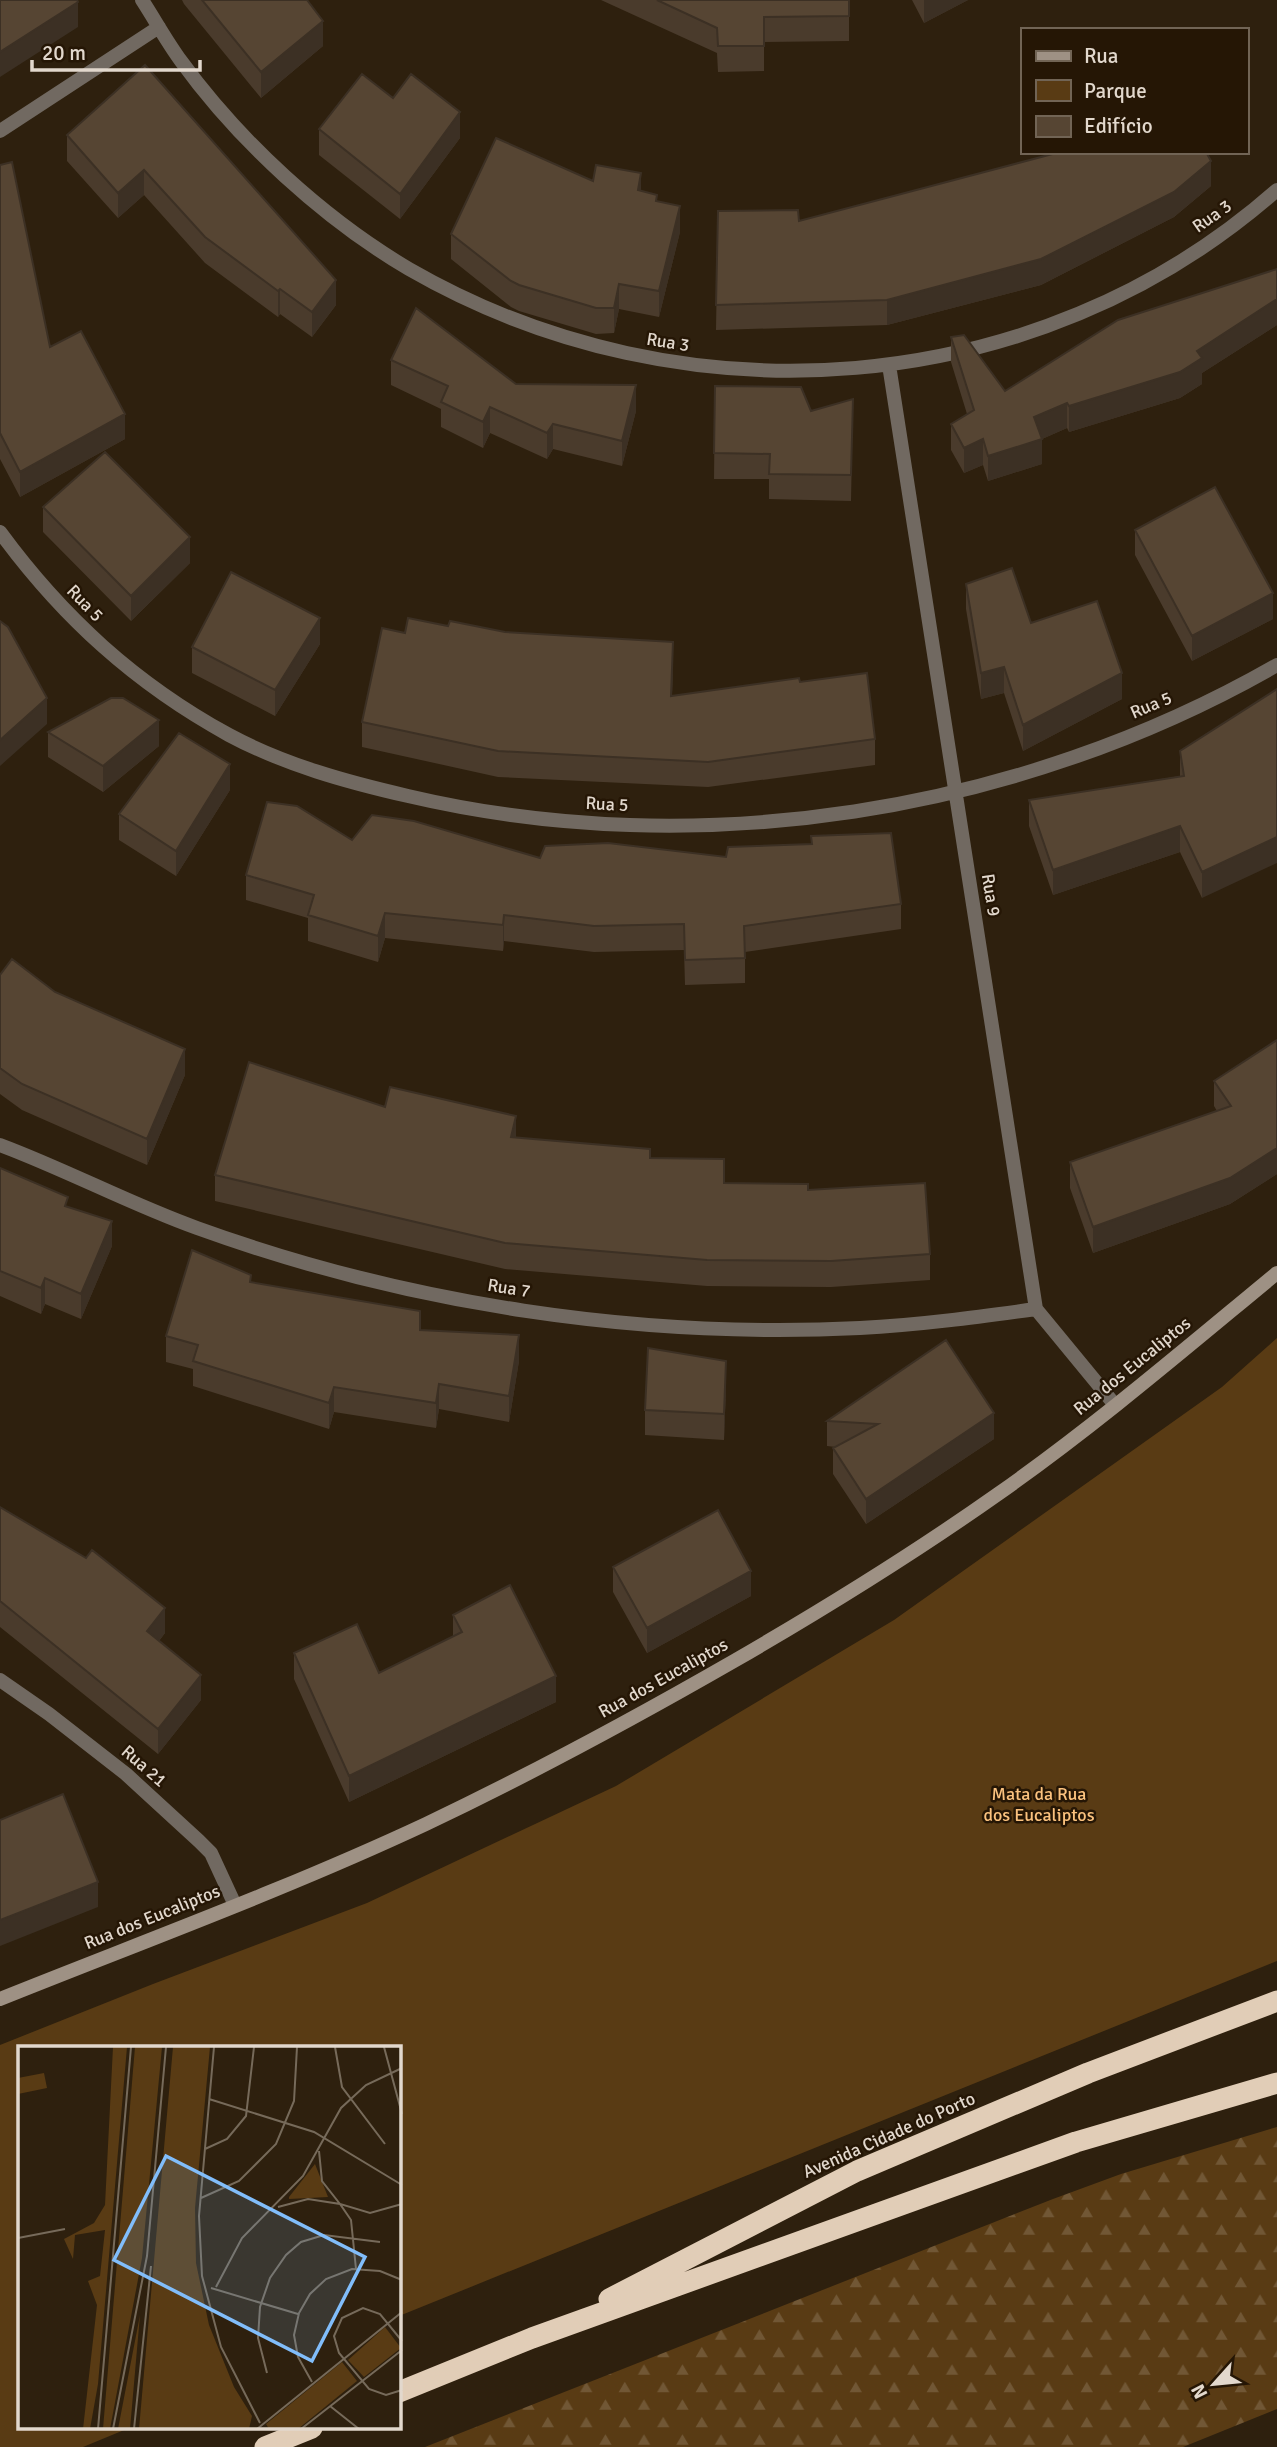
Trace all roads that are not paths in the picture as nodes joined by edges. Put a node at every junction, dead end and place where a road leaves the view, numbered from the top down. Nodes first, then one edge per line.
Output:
1 (142, 0) edge
2 (159, 27) junction
3 (0, 131) edge
4 (1277, 190) edge
5 (889, 365) junction
6 (0, 532) edge
7 (1277, 665) edge
8 (956, 790) junction
9 (0, 1138) edge
10 (0, 1145) edge
11 (22, 1154) junction
12 (1277, 1273) edge
13 (1036, 1309) junction
14 (1115, 1405) junction
15 (0, 1680) edge
16 (235, 1905) junction
17 (0, 2000) edge
18 (1277, 2001) edge
19 (1277, 2083) edge
20 (532, 2338) junction
21 (401, 2391) edge
22 (307, 2430) edge
23 (265, 2447) edge

1 - 2 street, Rua 3
2 - 3 street
2 - 5 street, Rua 3
4 - 5 street, Rua 3
5 - 8 street, Rua 9
6 - 8 street, Rua 5
7 - 8 street, Rua 5
8 - 13 street, Rua 9
9 - 11 street
10 - 11 street, Rua 7
11 - 13 street, Rua 7
12 - 14 street, Rua dos Eucaliptos
13 - 14 street
14 - 16 street, Rua dos Eucaliptos
15 - 16 street, Rua 21
16 - 17 street, Rua dos Eucaliptos
18 - 20 highway, Avenida Cidade do Porto
19 - 20 highway
20 - 21 highway
22 - 23 highway

